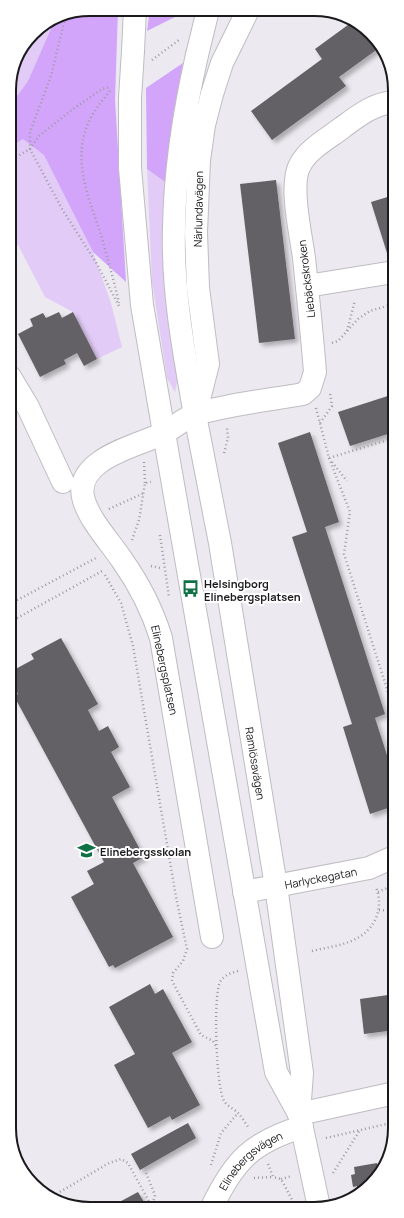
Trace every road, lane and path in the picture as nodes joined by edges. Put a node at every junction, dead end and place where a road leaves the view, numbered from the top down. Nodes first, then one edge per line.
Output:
1 (136, 16) edge
2 (207, 16) edge
3 (245, 16) edge
4 (64, 21) edge
5 (183, 37) dead end
6 (139, 57) junction
7 (122, 93) junction
8 (388, 103) edge
9 (30, 149) junction
10 (16, 157) edge
11 (388, 273) edge
12 (362, 278) junction
13 (307, 286) junction
14 (388, 306) edge
15 (120, 307) junction
16 (122, 315) dead end
17 (346, 334) junction
18 (331, 343) dead end
19 (16, 387) edge
20 (310, 388) junction
21 (224, 409) junction
22 (195, 414) junction
23 (164, 433) junction
24 (388, 440) edge
25 (143, 442) junction
26 (329, 458) junction
27 (205, 467) junction
28 (172, 476) junction
29 (63, 482) dead end
30 (347, 482) dead end
31 (145, 483) junction
32 (118, 554) junction
33 (162, 554) dead end
34 (103, 571) junction
35 (169, 598) dead end
36 (16, 601) edge
37 (16, 619) edge
38 (388, 692) edge
39 (388, 860) edge
40 (369, 868) junction
41 (276, 886) junction
42 (388, 888) edge
43 (244, 892) junction
44 (378, 892) junction
45 (379, 910) junction
46 (388, 911) edge
47 (212, 937) dead end
48 (312, 950) dead end
49 (238, 971) dead end
50 (388, 1095) edge
51 (238, 1113) dead end
52 (300, 1121) junction
53 (388, 1124) edge
54 (361, 1130) junction
55 (326, 1138) dead end
56 (210, 1168) dead end
57 (146, 1173) dead end
58 (332, 1175) dead end
59 (273, 1177) dead end
60 (252, 1179) dead end
61 (57, 1194) edge
62 (149, 1202) edge
63 (153, 1202) edge
64 (214, 1202) edge
65 (318, 1202) edge

1 - 6 main road, Ramlösavägen
2 - 22 main road, Ramlösavägen, bridge
3 - 22 main road, Närlundavägen
4 - 9 path
5 - 6 path
6 - 7 main road, Ramlösavägen, bridge
7 - 9 path
7 - 15 path
7 - 23 main road, Ramlösavägen
8 - 13 main road, Liebäckskroken
9 - 10 path
9 - 15 path
11 - 12 main road
12 - 13 main road
12 - 17 path
13 - 20 main road, Liebäckskroken
14 - 17 path
15 - 16 path
17 - 18 path
19 - 29 main road
20 - 21 main road
20 - 26 path
21 - 22 main road
21 - 27 path
22 - 23 main road, Elinebergsplatsen
22 - 27 main road, Ramlösavägen
23 - 25 main road, Elinebergsplatsen
23 - 28 main road, Ramlösavägen
24 - 26 path
25 - 31 path
25 - 32 main road, Elinebergsplatsen
26 - 30 path
26 - 38 path
27 - 41 main road, Ramlösavägen
28 - 31 path
28 - 43 main road, Ramlösavägen
31 - 32 path
32 - 34 path
32 - 36 path
32 - 47 main road, Elinebergsplatsen
33 - 35 path
34 - 37 path
34 - 49 path
39 - 40 main road, Harlyckegatan
40 - 41 main road, Harlyckegatan
40 - 44 path
41 - 43 main road, Harlyckegatan
41 - 52 main road, Ramlösavägen
42 - 44 path
43 - 52 main road, Ramlösavägen
44 - 45 path
45 - 46 path
45 - 48 path
50 - 52 main road, Elinebergsvägen
51 - 56 path
52 - 64 main road, Elinebergsvägen
52 - 65 main road, Ramlösavägen
53 - 54 path
54 - 55 path
54 - 58 path
57 - 63 path
59 - 60 path
61 - 62 path

